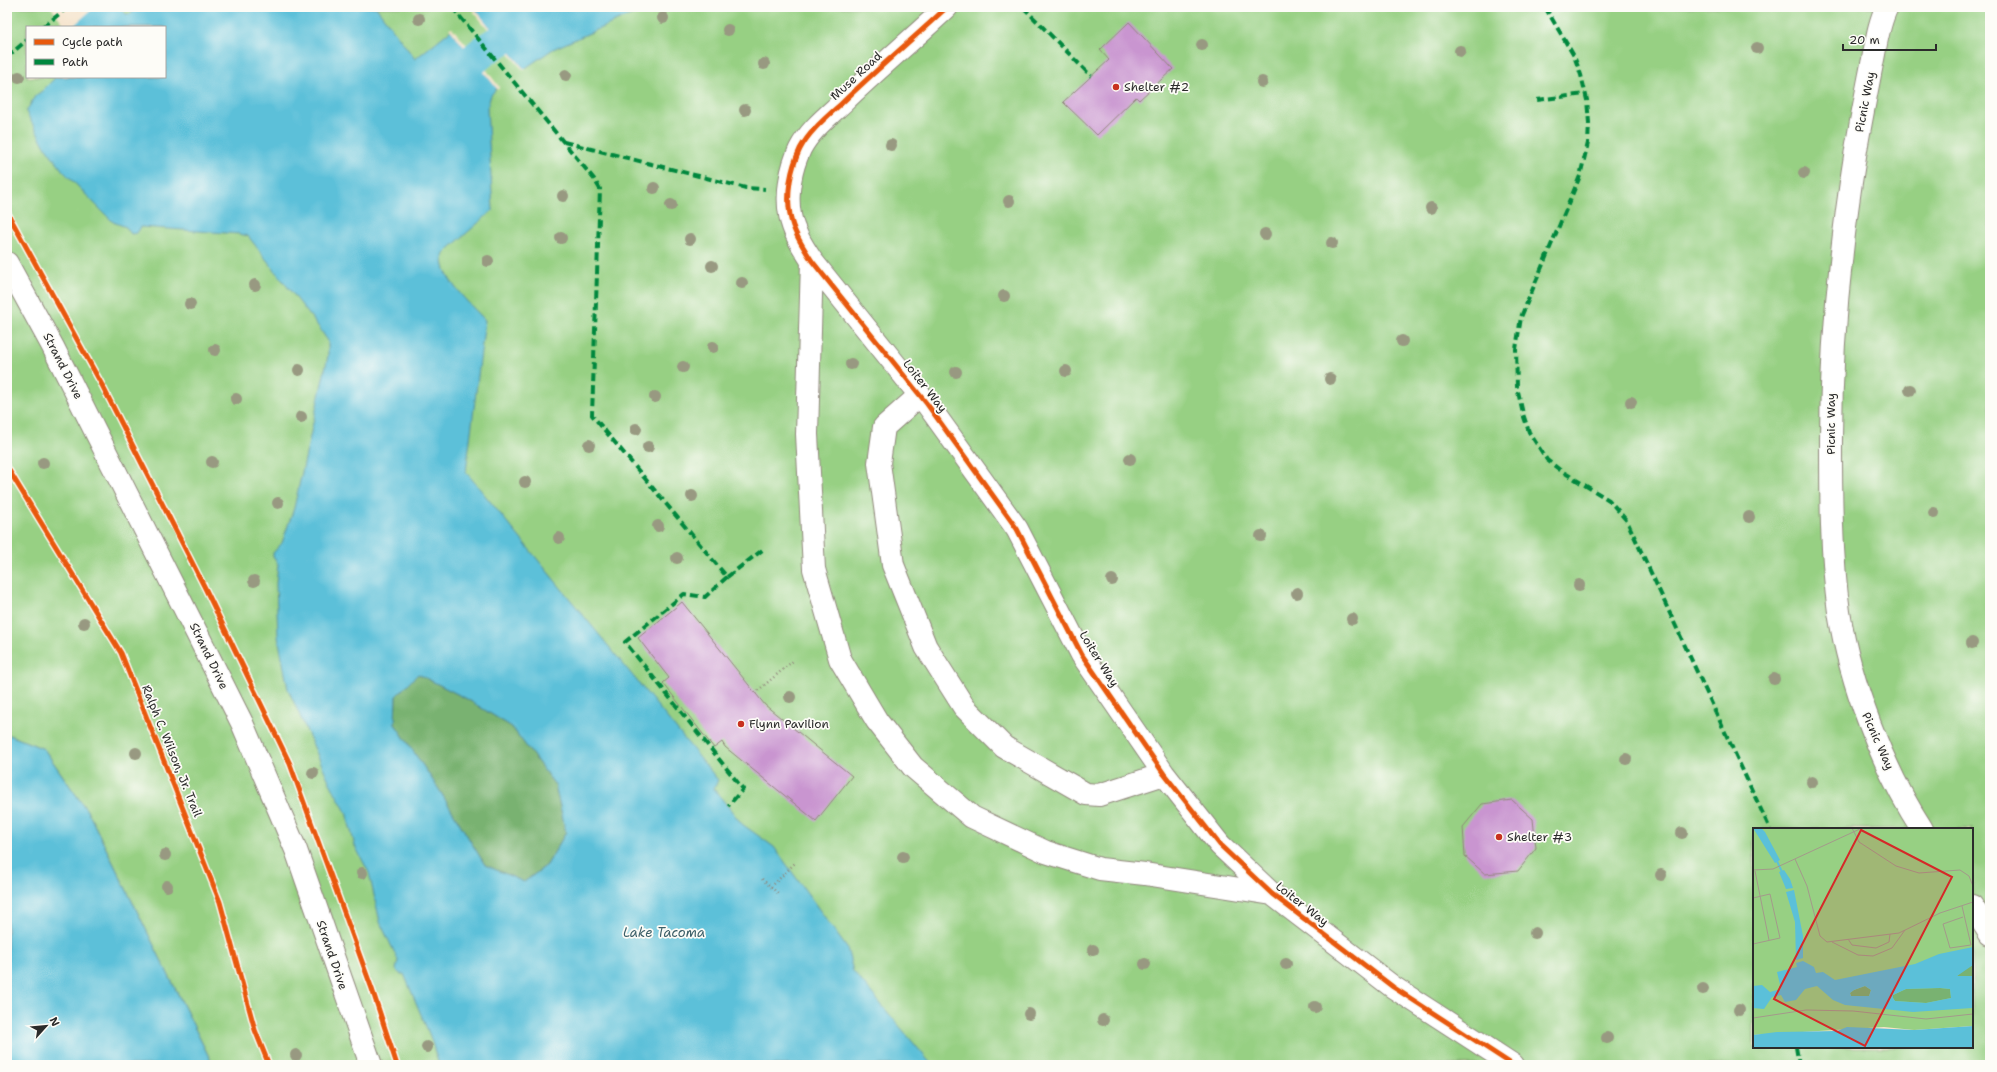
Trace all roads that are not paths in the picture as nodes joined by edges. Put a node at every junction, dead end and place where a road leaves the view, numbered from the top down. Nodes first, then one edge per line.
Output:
1 (947, 7) edge
2 (1887, 7) edge
3 (792, 169) joint
4 (812, 261) junction
5 (7, 263) edge
6 (920, 395) junction
7 (1164, 774) junction
8 (1921, 828) edge
9 (1272, 894) junction
10 (1973, 908) edge
11 (1990, 934) edge
12 (371, 1065) edge
13 (1513, 1065) edge

1 - 3 street, Muse Road
2 - 8 street, Picnic Way
3 - 4 street, Loiter Way
4 - 6 street, Loiter Way
4 - 9 street
5 - 12 street, Strand Drive
6 - 7 street, Loiter Way
6 - 7 street
7 - 9 street, Loiter Way
9 - 13 street, Loiter Way
10 - 11 street

